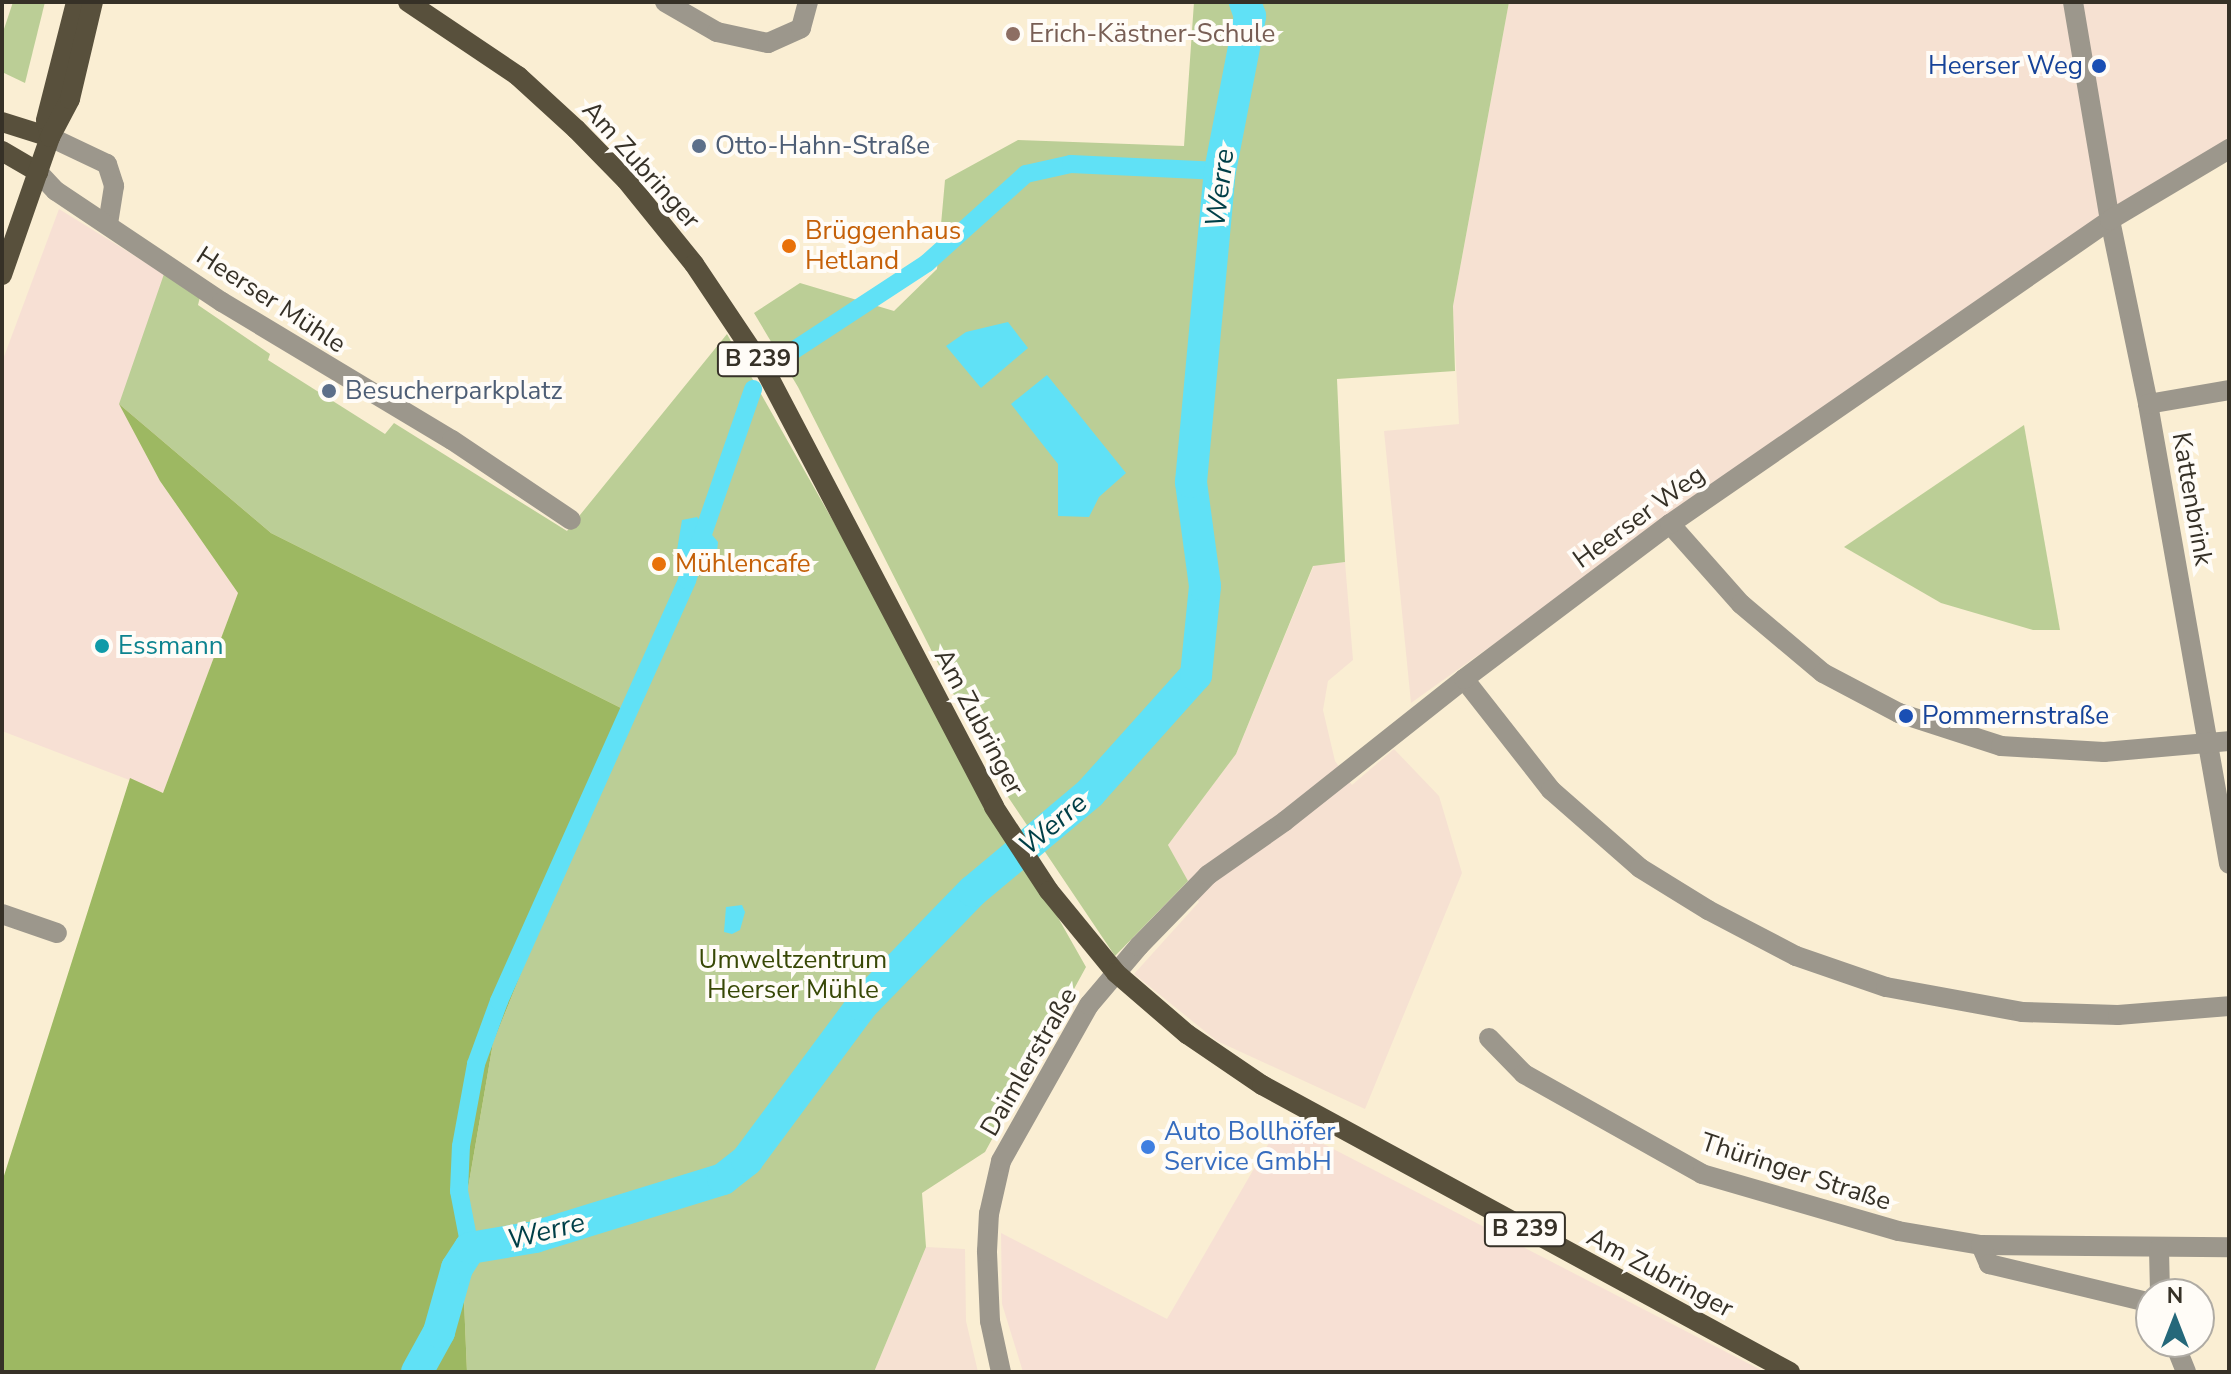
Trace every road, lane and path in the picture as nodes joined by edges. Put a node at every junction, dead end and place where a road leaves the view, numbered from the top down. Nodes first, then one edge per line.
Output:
1 (76, 2) edge
2 (93, 2) edge
3 (408, 2) edge
4 (665, 2) edge
5 (808, 2) edge
6 (2073, 2) edge
7 (2, 122) edge
8 (50, 137) junction
9 (2229, 149) edge
10 (2, 151) edge
11 (38, 172) junction
12 (2110, 220) junction
13 (108, 223) junction
14 (2, 275) edge
15 (2229, 390) edge
16 (2148, 404) junction
17 (571, 520) dead end
18 (1670, 524) junction
19 (1464, 679) junction
20 (2220, 743) edge
21 (2229, 864) edge
22 (2, 914) edge
23 (57, 933) dead end
24 (1116, 973) junction
25 (2229, 1006) edge
26 (1489, 1038) dead end
27 (1981, 1245) junction
28 (2229, 1247) edge
29 (2159, 1249) junction
30 (2160, 1278) edge
31 (2135, 1299) edge
32 (1001, 1372) edge
33 (1790, 1372) edge

1 - 8 main road
2 - 8 main road
3 - 24 main road, Am Zubringer / B 239
4 - 5 street
6 - 12 street, Kattenbrink
7 - 8 main road
8 - 11 main road
8 - 13 street
9 - 12 street, Heerser Weg
10 - 11 main road
11 - 13 street, Heerser Mühle
11 - 14 main road
12 - 16 street, Kattenbrink
12 - 18 street, Heerser Weg
13 - 17 street, Heerser Mühle
15 - 16 street, Kattenbrink
16 - 20 street, Kattenbrink
18 - 19 street, Heerser Weg
18 - 20 street
19 - 24 street, Heerser Weg
19 - 25 street
20 - 21 street, Kattenbrink
22 - 23 street
24 - 32 street, Daimlerstraße
24 - 33 main road, Am Zubringer / B 239
26 - 27 street, Thüringer Straße
27 - 29 street, Thüringer Straße
27 - 31 street
28 - 29 street, Thüringer Straße
29 - 30 street

